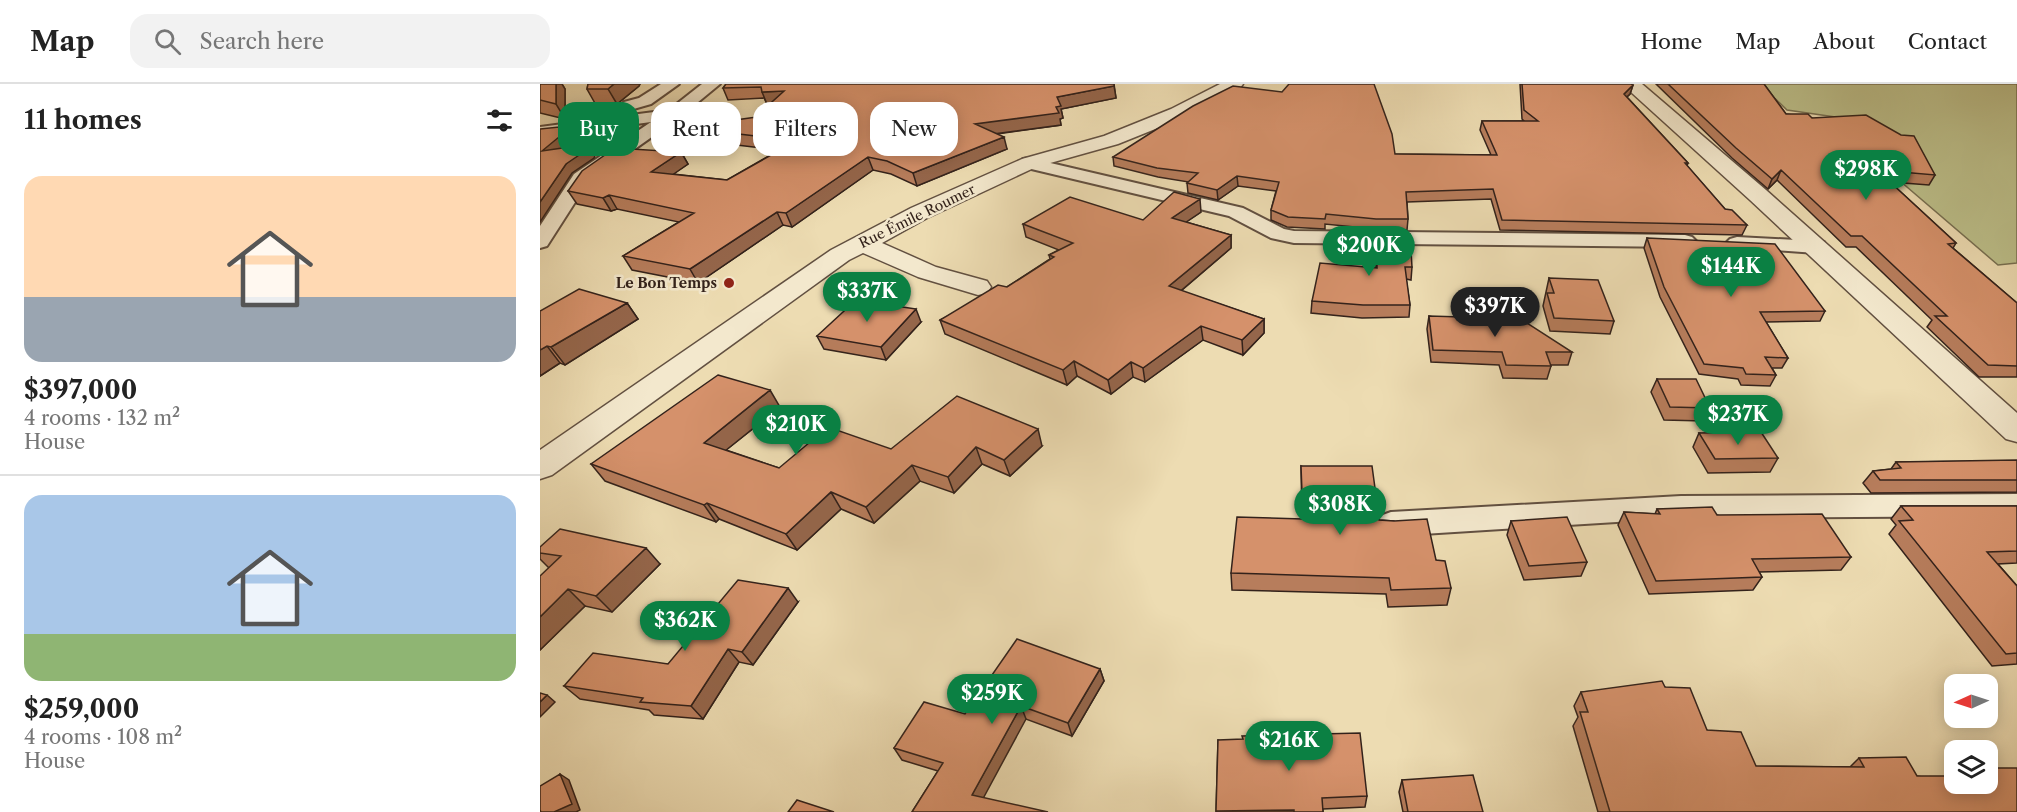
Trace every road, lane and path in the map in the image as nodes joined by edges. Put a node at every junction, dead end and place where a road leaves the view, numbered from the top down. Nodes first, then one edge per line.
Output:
1 (671, 84) edge
2 (712, 84) edge
3 (1234, 84) edge
4 (1631, 84) edge
5 (689, 102) edge
6 (639, 105) edge
7 (558, 118) edge
8 (540, 122) edge
9 (558, 128) edge
10 (651, 130) edge
11 (540, 132) edge
12 (1029, 163) junction
13 (540, 242) edge
14 (862, 243) junction
15 (1816, 247) junction
16 (978, 287) dead end
17 (2012, 422) edge
18 (540, 467) edge
19 (2017, 505) edge
20 (1391, 524) edge

1 - 6 street
2 - 5 street
3 - 12 street, Rue Émile Roumer
4 - 15 street
7 - 8 street
9 - 11 street
10 - 13 street
12 - 14 street, Rue Émile Roumer
12 - 15 street
14 - 16 street
14 - 18 street, Rue Émile Roumer
15 - 17 street
19 - 20 street

